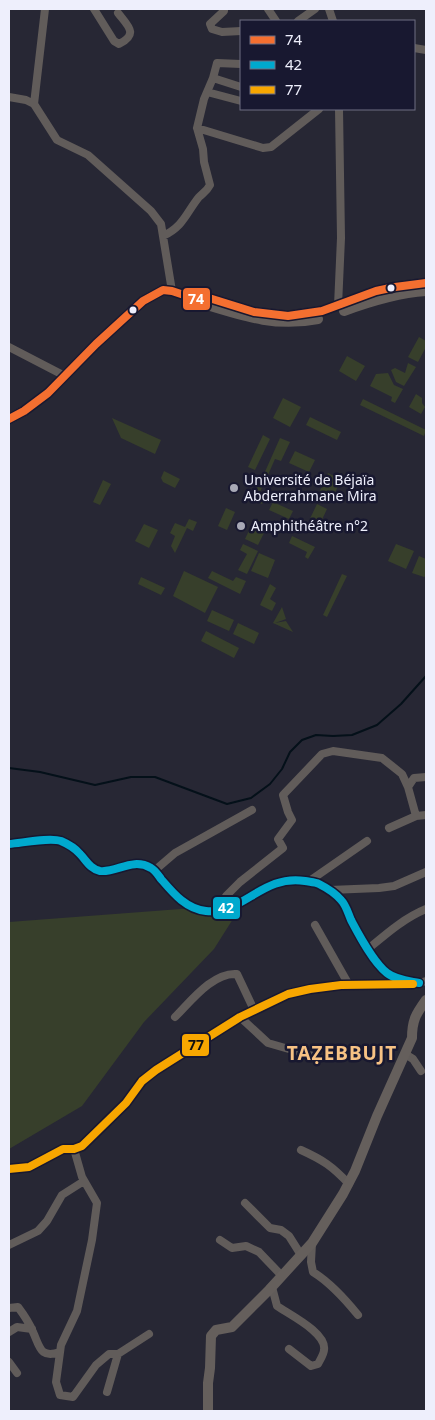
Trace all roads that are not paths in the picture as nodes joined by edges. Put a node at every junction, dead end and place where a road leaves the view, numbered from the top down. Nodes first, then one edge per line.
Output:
1 (45, 9) edge
2 (94, 9) edge
3 (224, 9) edge
4 (268, 9) edge
5 (315, 9) edge
6 (118, 13) dead end
7 (275, 20) edge
8 (299, 20) edge
9 (240, 31) edge
10 (240, 64) edge
11 (212, 78) junction
12 (240, 87) edge
13 (207, 92) junction
14 (9, 97) edge
15 (240, 100) edge
16 (34, 104) junction
17 (318, 110) edge
18 (339, 110) edge
19 (197, 128) junction
20 (163, 236) junction
21 (426, 283) edge
22 (172, 291) junction
23 (426, 291) edge
24 (377, 295) junction
25 (199, 300) junction
26 (338, 306) junction
27 (9, 347) edge
28 (63, 376) junction
29 (9, 419) edge
30 (402, 774) junction
31 (426, 777) edge
32 (414, 778) junction
33 (408, 787) junction
34 (252, 810) dead end
35 (416, 816) junction
36 (426, 816) edge
37 (390, 828) dead end
38 (366, 841) dead end
39 (9, 844) edge
40 (154, 871) junction
41 (426, 872) edge
42 (308, 882) junction
43 (330, 890) junction
44 (222, 909) junction
45 (426, 909) edge
46 (315, 925) dead end
47 (368, 949) junction
48 (423, 982) edge
49 (348, 985) junction
50 (426, 1000) edge
51 (254, 1010) junction
52 (175, 1017) dead end
53 (240, 1017) junction
54 (405, 1054) junction
55 (313, 1056) dead end
56 (421, 1071) dead end
57 (74, 1149) junction
58 (301, 1150) dead end
59 (9, 1169) edge
60 (84, 1181) junction
61 (349, 1184) junction
62 (245, 1203) dead end
63 (220, 1240) dead end
64 (312, 1242) junction
65 (9, 1245) edge
66 (301, 1255) junction
67 (282, 1276) junction
68 (272, 1287) junction
69 (9, 1308) edge
70 (358, 1315) dead end
71 (32, 1329) junction
72 (9, 1332) edge
73 (149, 1334) dead end
74 (289, 1349) dead end
75 (60, 1352) junction
76 (118, 1354) junction
77 (9, 1362) edge
78 (17, 1373) dead end
79 (107, 1392) dead end
80 (208, 1411) edge

1 - 16 street
2 - 6 street
3 - 9 street
4 - 7 street
5 - 8 street
10 - 11 street
11 - 12 street
11 - 13 street
13 - 15 street
13 - 19 street
14 - 16 street
16 - 20 street
17 - 19 street
18 - 26 street
19 - 20 street
20 - 22 street
21 - 24 street
22 - 25 street
22 - 28 street
23 - 24 street
24 - 25 street
24 - 26 street
25 - 26 street
27 - 28 street
28 - 29 street
30 - 32 street
30 - 33 street
30 - 44 street
31 - 32 street
32 - 33 street
33 - 35 street
34 - 40 street
35 - 36 street
35 - 37 street
38 - 42 street
39 - 40 street
40 - 44 street
41 - 43 street
42 - 43 street
42 - 44 street
43 - 47 street
45 - 47 street
46 - 49 street
47 - 48 street
48 - 49 street
49 - 51 street
50 - 54 street
51 - 52 street
51 - 53 street
53 - 55 street
53 - 57 street
54 - 56 street
54 - 61 street
57 - 59 street
57 - 60 street
58 - 61 street
60 - 65 street
60 - 75 street
61 - 64 street
62 - 66 street
63 - 67 street
64 - 66 street
64 - 70 street
66 - 67 street
67 - 68 street
68 - 74 street
68 - 80 street
69 - 71 street
71 - 72 street
71 - 75 street
73 - 76 street
75 - 76 street
76 - 79 street
77 - 78 street

